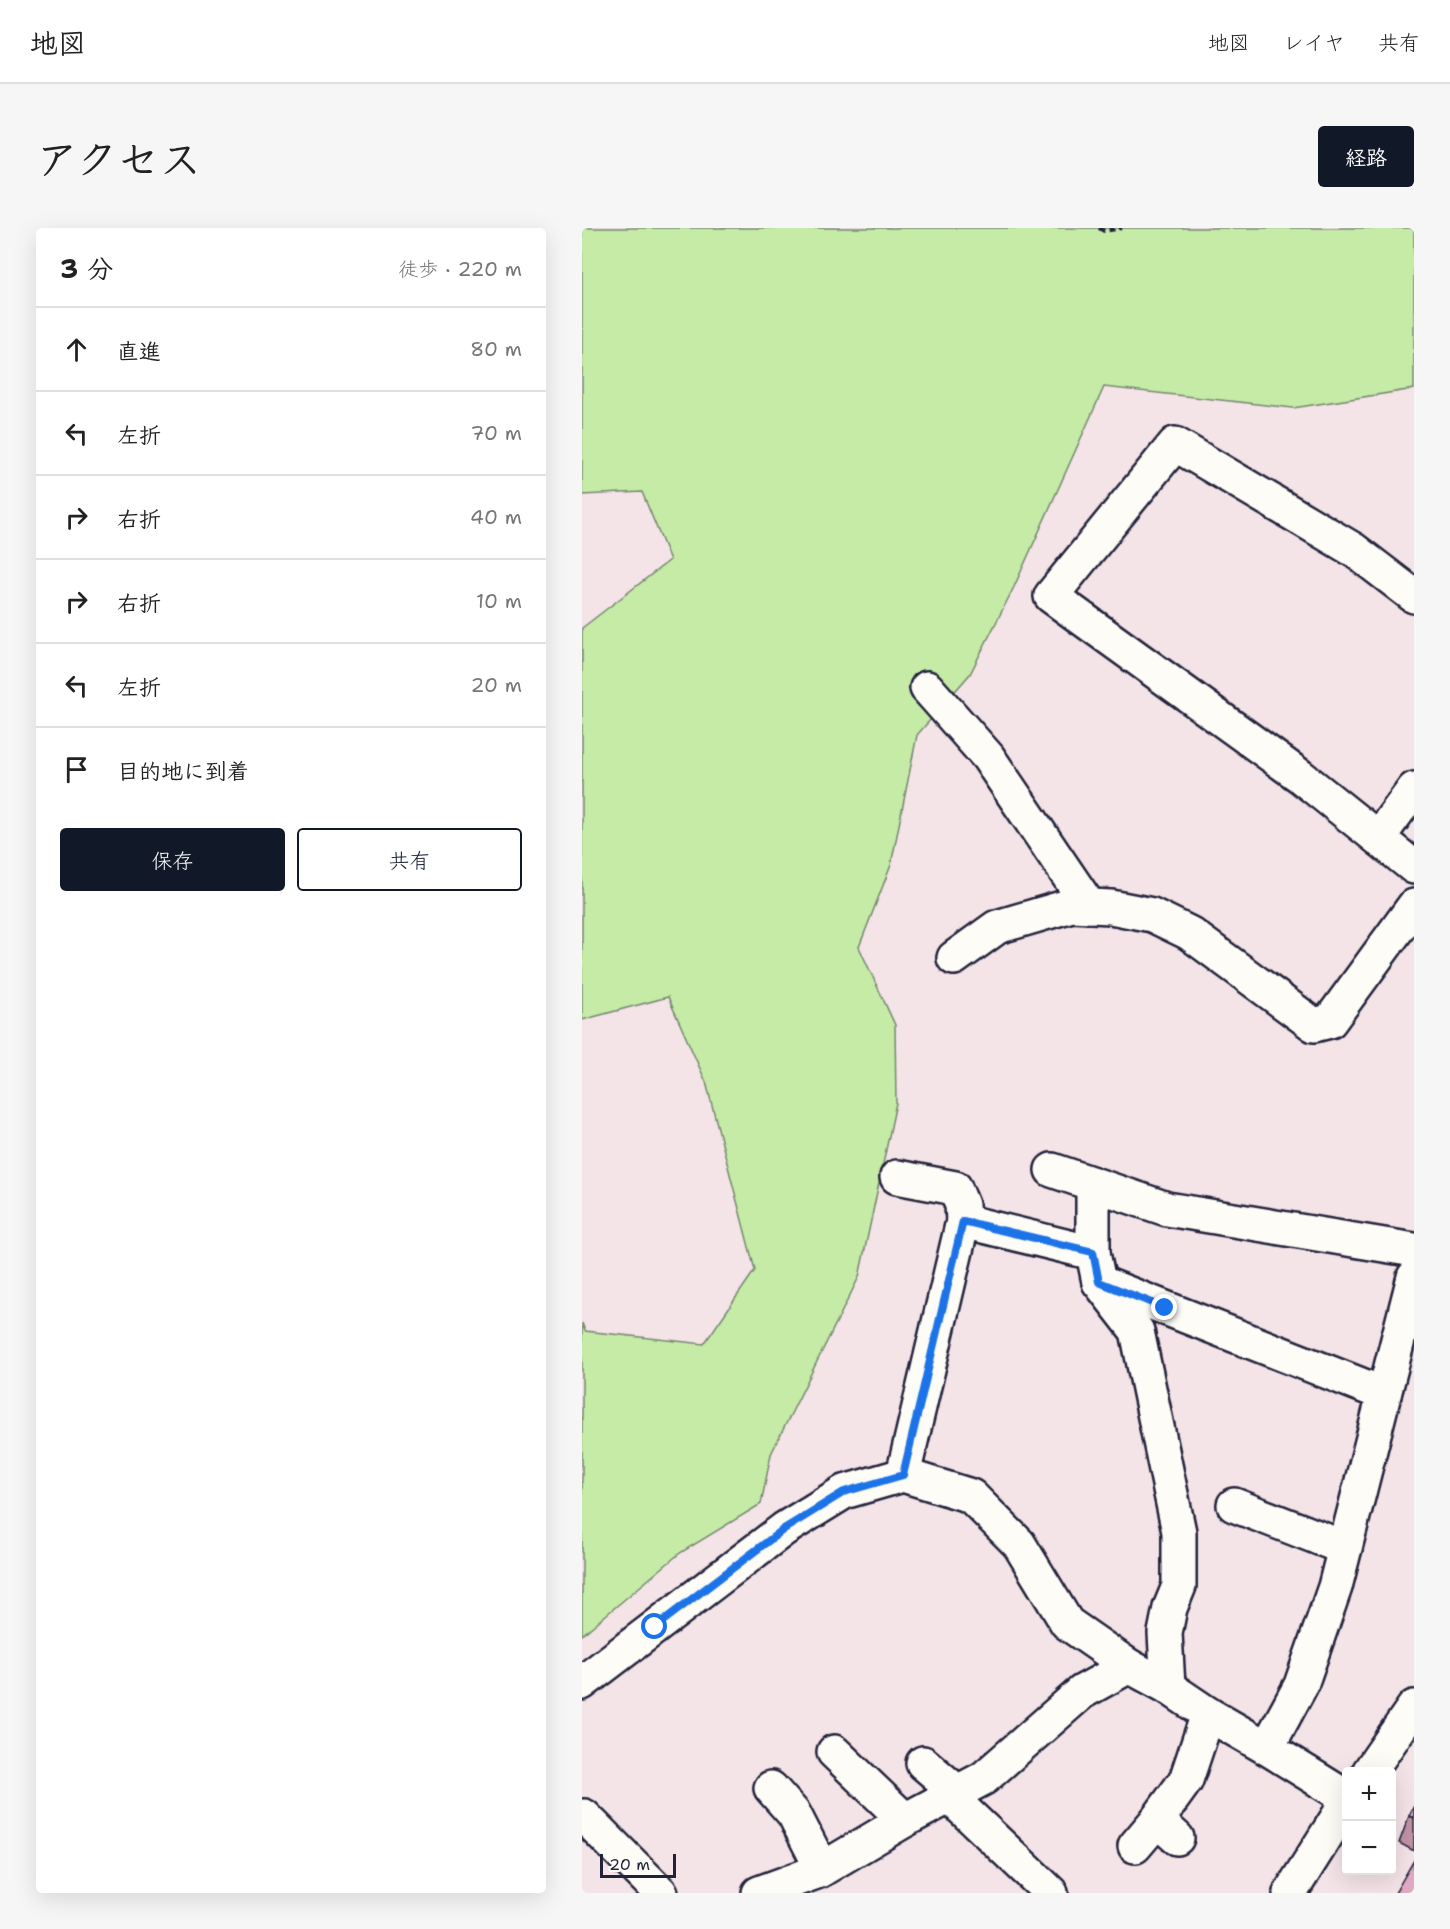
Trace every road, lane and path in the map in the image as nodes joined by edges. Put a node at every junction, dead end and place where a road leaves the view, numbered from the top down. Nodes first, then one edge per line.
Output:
1 (1099, 228) edge
2 (1122, 228) edge
3 (1414, 596) edge
4 (927, 688) dead end
5 (1414, 789) edge
6 (1378, 838) junction
7 (1414, 867) edge
8 (1089, 906) junction
9 (1414, 906) edge
10 (954, 958) dead end
11 (1052, 1170) dead end
12 (897, 1177) dead end
13 (1093, 1184) junction
14 (963, 1221) junction
15 (1414, 1250) edge
16 (1096, 1267) junction
17 (1414, 1277) edge
18 (1384, 1394) junction
19 (903, 1475) junction
20 (1234, 1507) dead end
21 (1345, 1548) junction
22 (1129, 1666) junction
23 (582, 1683) edge
24 (1168, 1687) junction
25 (1414, 1707) edge
26 (1208, 1714) junction
27 (1267, 1748) junction
28 (834, 1752) dead end
29 (922, 1763) dead end
30 (1372, 1767) edge
31 (771, 1788) dead end
32 (953, 1794) junction
33 (1342, 1794) edge
34 (1342, 1812) edge
35 (584, 1816) dead end
36 (905, 1820) junction
37 (1135, 1846) dead end
38 (825, 1878) edge
39 (661, 1893) edge
40 (759, 1893) edge
41 (1051, 1893) edge
42 (1290, 1893) edge

1 - 2 path
3 - 6 street
4 - 8 street
5 - 6 street
6 - 7 street
8 - 9 street
8 - 10 street
11 - 13 street
12 - 14 street
13 - 15 street
13 - 16 street
14 - 16 street
14 - 19 street
16 - 18 street
16 - 24 street
17 - 18 street
18 - 21 street
19 - 22 street
19 - 23 street
20 - 21 street
21 - 27 street
22 - 24 street
22 - 32 street
24 - 26 street
25 - 30 street
26 - 27 street
26 - 37 street
27 - 33 street
28 - 36 street
29 - 32 street
31 - 38 street
32 - 36 street
32 - 41 street
34 - 42 street
35 - 39 street
36 - 38 street
38 - 40 street

